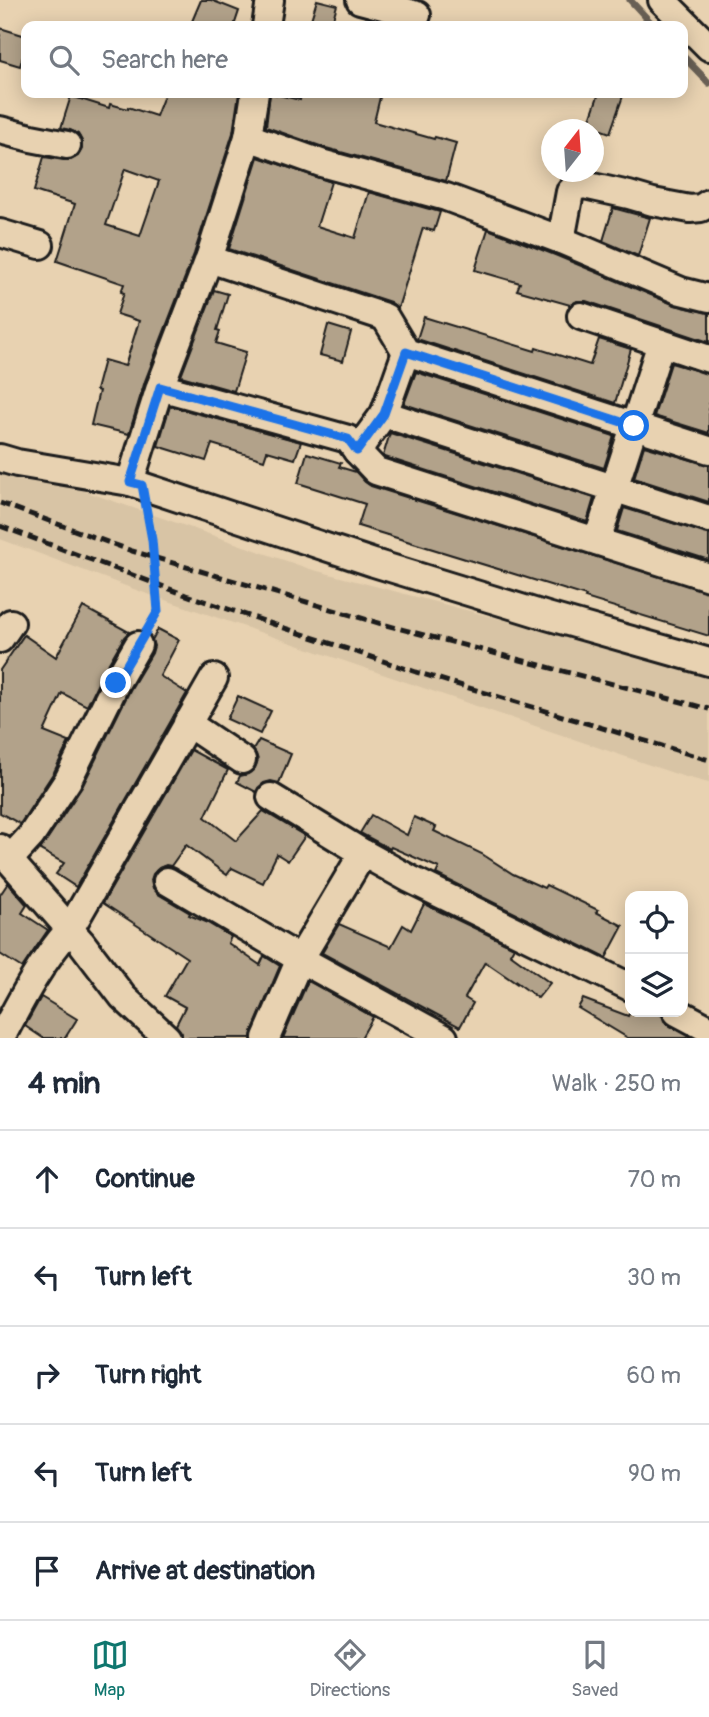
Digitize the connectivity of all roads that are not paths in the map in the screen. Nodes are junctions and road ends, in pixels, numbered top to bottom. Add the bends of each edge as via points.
1 (270, 0) edge
2 (360, 0) edge
3 (663, 0) edge
4 (417, 15) dead end
5 (267, 21) edge
6 (684, 21) edge
7 (688, 26) edge
8 (709, 47) edge
9 (254, 98) edge
10 (0, 130) edge
11 (248, 137) junction
12 (67, 145) dead end
13 (709, 203) edge
14 (0, 233) edge
15 (561, 240) junction
16 (40, 245) dead end
17 (209, 259) junction
18 (709, 298) edge
19 (581, 316) dead end
20 (661, 343) junction
21 (406, 352) junction
22 (709, 359) edge
23 (160, 387) junction
24 (384, 414) junction
25 (634, 426) junction
26 (709, 450) edge
27 (357, 451) junction
28 (0, 458) edge
29 (136, 484) junction
30 (614, 488) junction
31 (709, 519) edge
32 (597, 541) junction
33 (709, 577) edge
34 (138, 645) road end
35 (709, 662) edge
36 (214, 678) dead end
37 (187, 723) junction
38 (242, 760) dead end
39 (271, 797) dead end
40 (362, 853) junction
41 (5, 854) edge
42 (167, 881) dead end
43 (70, 929) junction
44 (300, 959) junction
45 (625, 985) edge
46 (686, 1017) edge
47 (709, 1029) edge
48 (1, 1038) edge
49 (167, 1038) edge
50 (265, 1038) edge
51 (444, 1038) edge

1 - 5 street
2 - 4 street
3 - 6 street
7 - 8 street
9 - 11 street
10 - 12 street
11 - 15 street via 321,163 446,197
11 - 17 street
13 - 15 street via 690,209 584,185 575,187 570,192
14 - 16 street
15 - 18 street via 681,291
17 - 21 street via 385,317
17 - 23 street
19 - 20 street
20 - 22 street
20 - 25 street
21 - 24 street
21 - 25 street
23 - 27 street via 348,439
23 - 29 street
24 - 27 street
24 - 30 street
25 - 26 street
25 - 30 street
27 - 32 street via 376,471
28 - 29 street
29 - 35 street via 374,563
30 - 31 street
30 - 32 street
32 - 33 street
34 - 41 street via 68,780 31,836
36 - 37 street
37 - 38 street
37 - 43 street
39 - 40 street
40 - 44 street
40 - 45 street
41 - 43 street
42 - 44 street
43 - 48 street via 50,954
43 - 49 street via 123,997
44 - 50 street
44 - 51 street
46 - 47 street

